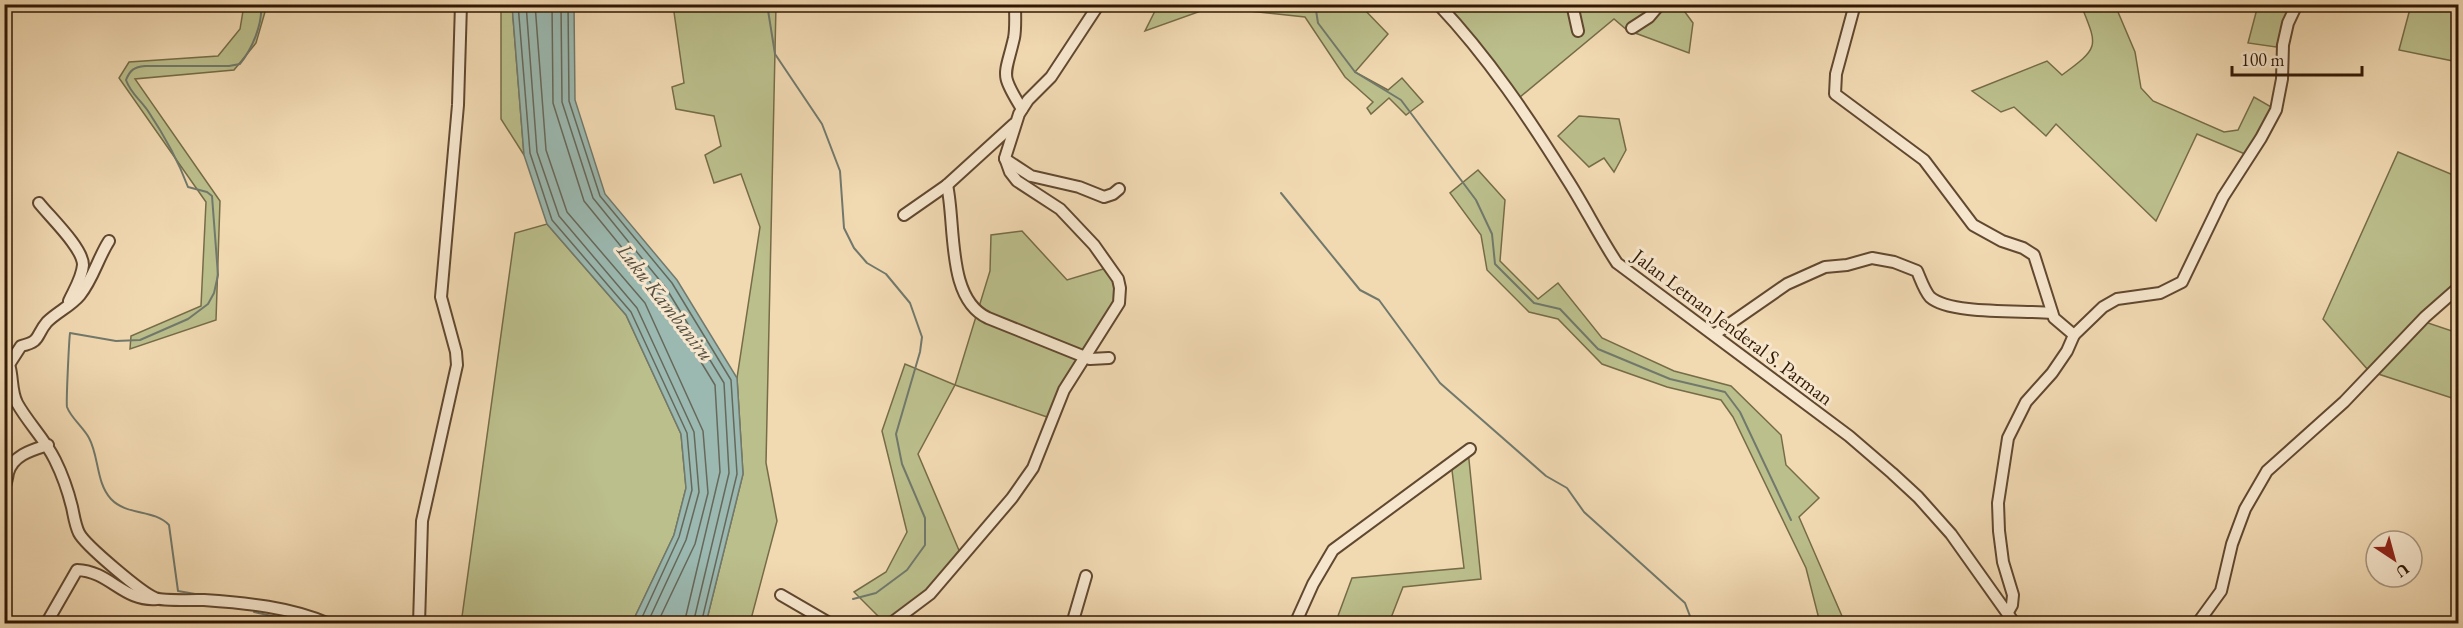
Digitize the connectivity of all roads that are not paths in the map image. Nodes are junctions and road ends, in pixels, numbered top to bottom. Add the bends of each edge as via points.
1 (461, 4) edge
2 (1015, 4) edge
3 (1099, 4) edge
4 (1438, 4) edge
5 (1572, 4) edge
6 (1659, 4) edge
7 (1855, 4) edge
8 (2297, 4) edge
9 (1632, 28) dead end
10 (1578, 31) dead end
11 (1022, 109) junction
12 (1016, 122) junction
13 (1005, 158) junction
14 (947, 185) junction
15 (1119, 189) dead end
16 (39, 203) dead end
17 (904, 215) dead end
18 (109, 240) dead end
19 (2458, 288) edge
20 (64, 309) junction
21 (2052, 313) junction
22 (1715, 334) junction
23 (2074, 335) junction
24 (1083, 356) junction
25 (1109, 358) dead end
26 (7, 359) edge
27 (48, 445) junction
28 (1470, 449) dead end
29 (4, 488) edge
30 (1086, 576) dead end
31 (781, 595) dead end
32 (157, 599) junction
33 (2008, 612) junction
34 (46, 624) edge
35 (329, 624) edge
36 (418, 624) edge
37 (831, 624) edge
38 (890, 624) edge
39 (1072, 624) edge
40 (1295, 624) edge
41 (2015, 624) edge
42 (2197, 624) edge

1 - 36 street via 458,105 441,297 457,366 422,521
2 - 11 street via 1014,38 1004,69 1009,88
3 - 11 street via 1052,77
4 - 22 street, Jalan Letnan Jenderal S. Parman via 1508,90 1617,262
5 - 10 street
6 - 9 street via 1649,17
7 - 21 street via 1836,74 1836,94 1924,160 1973,225 2034,255
8 - 23 street via 2283,45 2276,110 2223,197 2182,282 2160,293 2117,299
11 - 12 street
12 - 13 street
12 - 14 street
13 - 15 street via 1031,176 1104,197
13 - 24 street via 1017,181 1060,209 1080,228 1118,279 1119,303
14 - 17 street
14 - 24 street via 959,278 971,306 978,314
16 - 20 street via 76,248 83,263 78,284
18 - 20 street via 84,288
19 - 42 street via 2344,402 2268,471 2245,509 2221,591
20 - 26 street via 44,326 34,343 21,346
21 - 22 street via 1942,304 1926,291 1917,272 1872,258 1818,270 1787,284
21 - 23 street
22 - 33 street, Jalan Letnan Jenderal S. Parman via 1849,436 1918,497 1951,534
23 - 33 street via 2052,373 2026,402 2008,438 1998,503 2004,562 2013,595
24 - 25 street
24 - 38 street via 1052,418 1033,468 1012,498 930,594
26 - 27 street via 18,403
27 - 29 street via 16,460 8,471
27 - 32 street via 67,488 80,535 132,583
28 - 40 street via 1333,550
30 - 39 street
31 - 37 street
32 - 34 street via 136,598 100,574 77,570
32 - 35 street via 279,608
33 - 41 street, Jalan Letnan Jenderal S. Parman

